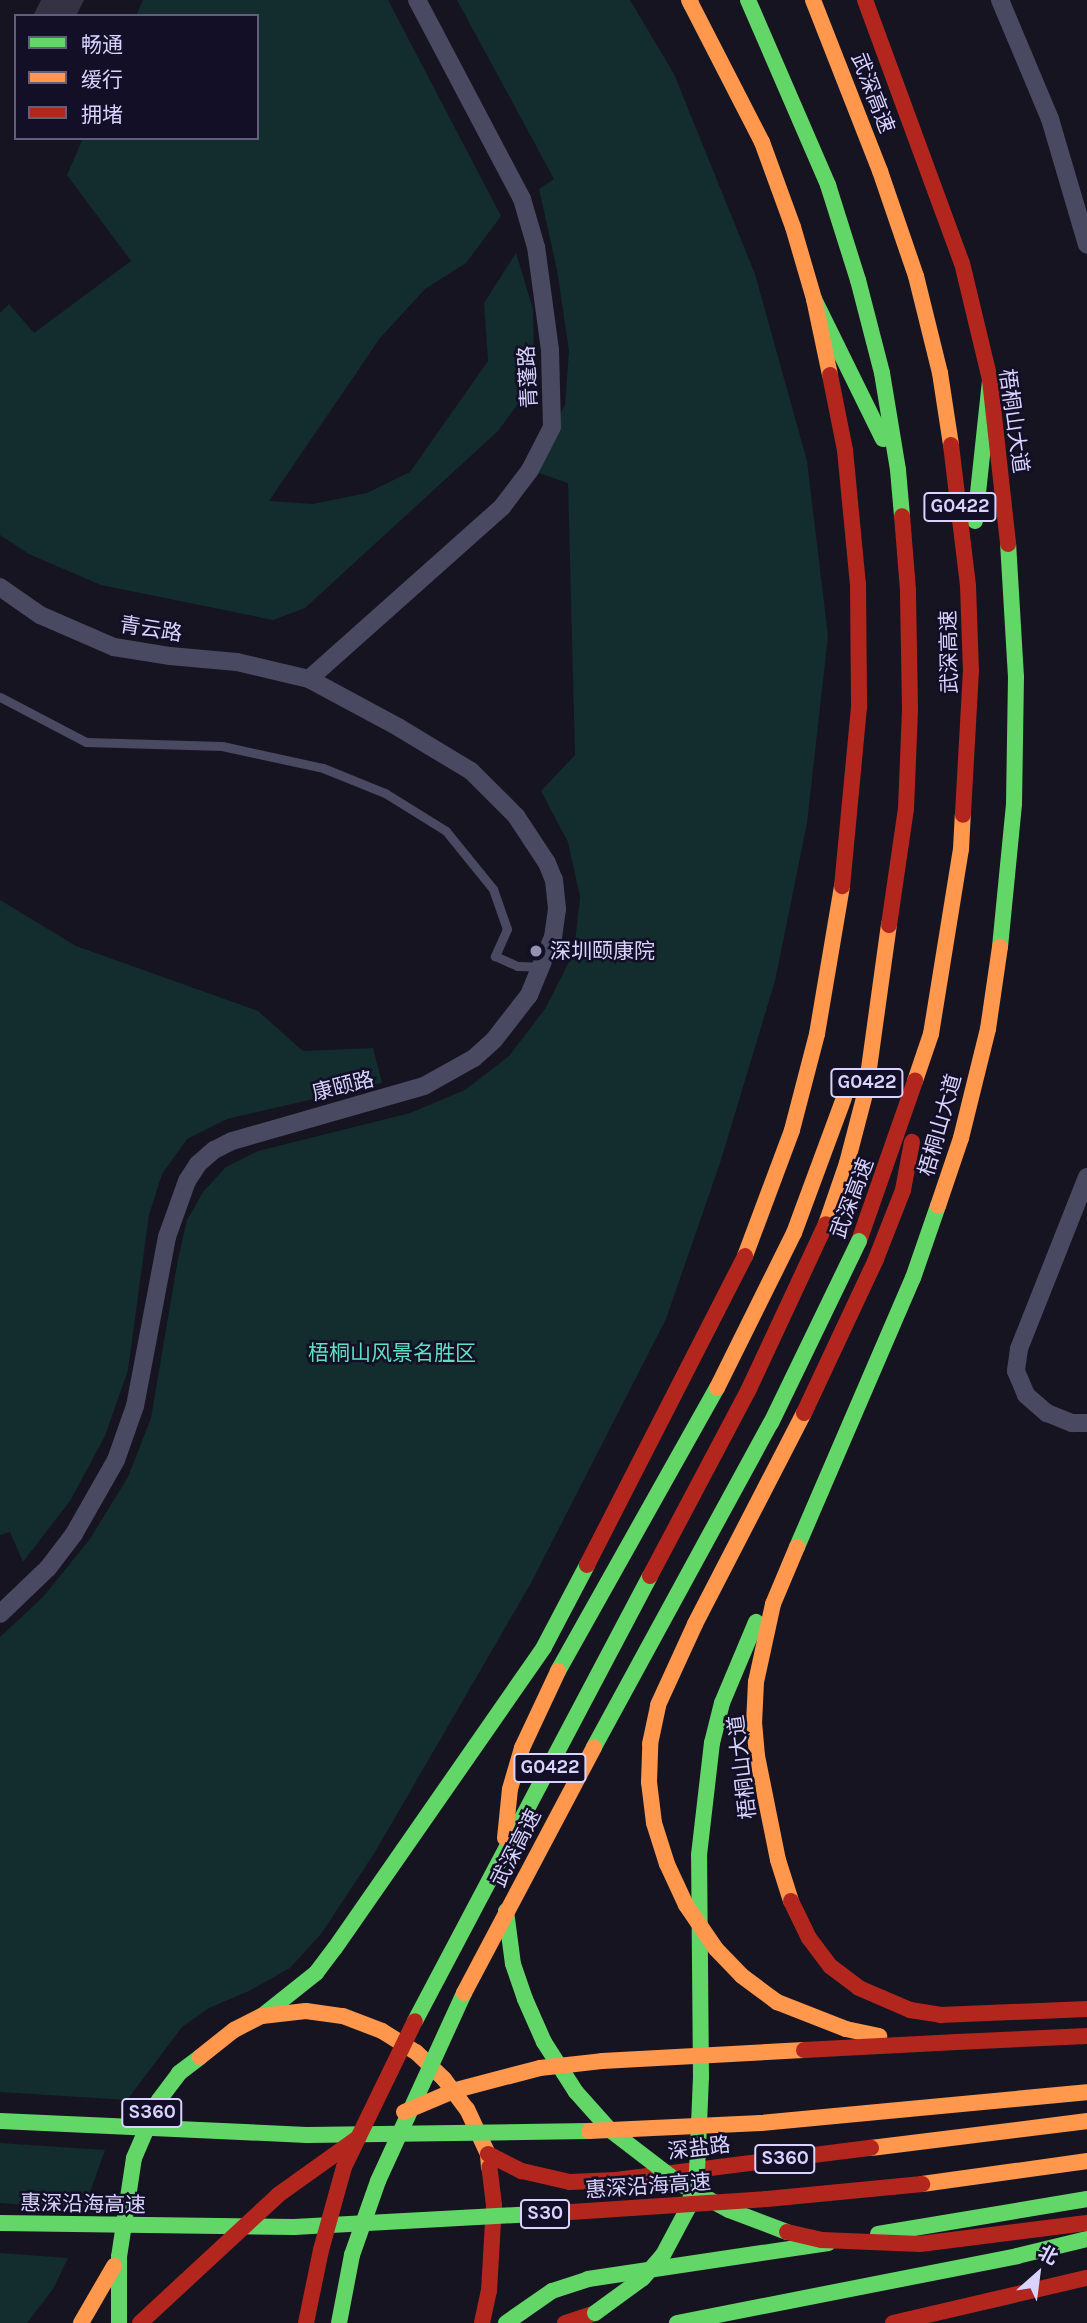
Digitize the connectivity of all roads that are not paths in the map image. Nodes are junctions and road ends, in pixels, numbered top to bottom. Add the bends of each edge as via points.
1 (417, 0) edge
2 (748, 0) edge
3 (813, 0) edge
4 (865, 0) edge
5 (1000, 0) edge
6 (690, 1) edge
7 (1087, 245) edge
8 (814, 299) junction
9 (990, 380) junction
10 (898, 470) junction
11 (968, 586) junction
12 (0, 587) edge
13 (309, 679) junction
14 (0, 697) edge
15 (887, 938) junction
16 (543, 967) junction
17 (931, 1034) junction
18 (1087, 1177) edge
19 (1087, 1423) edge
20 (801, 1536) junction
21 (0, 1614) edge
22 (1087, 2009) edge
23 (262, 2016) junction
24 (1087, 2036) edge
25 (957, 2042) junction
26 (1087, 2092) edge
27 (0, 2120) edge
28 (1087, 2121) edge
29 (488, 2154) junction
30 (1087, 2161) edge
31 (1087, 2199) edge
32 (0, 2223) edge
33 (1087, 2223) edge
34 (1087, 2239) edge
35 (119, 2258) junction
36 (1087, 2278) edge
37 (81, 2323) edge
38 (119, 2323) edge
39 (140, 2323) edge
40 (306, 2323) edge
41 (339, 2323) edge
42 (482, 2323) edge
43 (506, 2323) edge
44 (565, 2323) edge
45 (677, 2323) edge
46 (893, 2323) edge

1 - 13 street, 青蓬路 via 522,200 536,247 550,350 552,427 530,470 502,507
2 - 10 main road, 武深高速 / G0422 via 828,185 882,373
3 - 11 main road, 武深高速 / G0422 via 916,276 940,373 956,467
4 - 9 main road, 梧桐山大道 via 962,263
5 - 7 street via 1050,119
6 - 8 main road via 762,142
8 - 10 main road
8 - 23 main road via 845,450 858,584 859,706 835,935 817,1034 792,1130 756,1233 723,1302 544,1647 335,1948 316,1972
9 - 11 main road
9 - 20 main road, 梧桐山大道 via 1016,677 1014,804 988,1029 961,1138 913,1278
10 - 15 main road, 武深高速 / G0422 via 908,590 910,709 905,809
11 - 17 main road, 武深高速 / G0422 via 971,670 961,849
12 - 13 street, 青云路 via 40,615 114,647 237,662
13 - 16 street, 康颐路 via 471,771 516,816 535,841 554,880 557,909
14 - 16 lane via 86,742 222,746 323,768 385,793 446,831 493,889 507,929 495,956 517,966
15 - 33 main road, bridge via 839,1116 794,1233 740,1345 558,1671 522,1748 510,1788 503,1879 507,1926 524,1999 544,2042 576,2092 610,2130 682,2185 729,2210 779,2230 822,2240 920,2244
15 - 40 main road, 武深高速 / G0422, bridge via 866,1090 826,1224 748,1391 387,2073 344,2167
16 - 21 street, 康颐路 via 529,995 494,1041 452,1072 395,1096 258,1131 214,1150 198,1164 167,1237 135,1406 116,1460 74,1534 48,1568
17 - 25 main road, bridge via 903,1190 819,1385 695,1623 658,1705 649,1782 654,1824 686,1905 741,1976 777,2002 846,2029 885,2038
17 - 41 main road, 武深高速 / G0422, bridge via 859,1241 765,1435 464,1994 378,2181 352,2255
18 - 19 street via 1019,1349 1016,1371 1026,1395 1047,1413 1072,1423
20 - 22 main road, 梧桐山大道 via 773,1604 763,1643 754,1724 778,1860 809,1938 831,1966 859,1988 911,2010 970,2016
20 - 44 main road, bridge via 757,1620 722,1703 705,1781 699,1855 701,2104 697,2172 688,2208 663,2256 643,2278 595,2313
23 - 29 main road, S360 via 306,2011 343,2016 382,2031 416,2052 444,2079 467,2109
23 - 35 main road, S360 via 204,2051 179,2073 159,2100 134,2158
24 - 25 main road
25 - 39 main road, bridge via 602,2060 540,2068 456,2090 390,2119 314,2167 238,2230
26 - 27 main road, bridge via 761,2123 539,2133 306,2134
28 - 29 main road, 深盐路 / S360 via 616,2180 570,2182 522,2171
29 - 42 main road, S360 via 494,2205 489,2291
30 - 32 main road, 惠深沿海高速 / S30, bridge via 957,2180 767,2199 562,2213 294,2227
31 - 43 main road via 588,2279 552,2291
34 - 45 main road
35 - 37 main road, S360
35 - 38 main road, S360
36 - 46 main road

